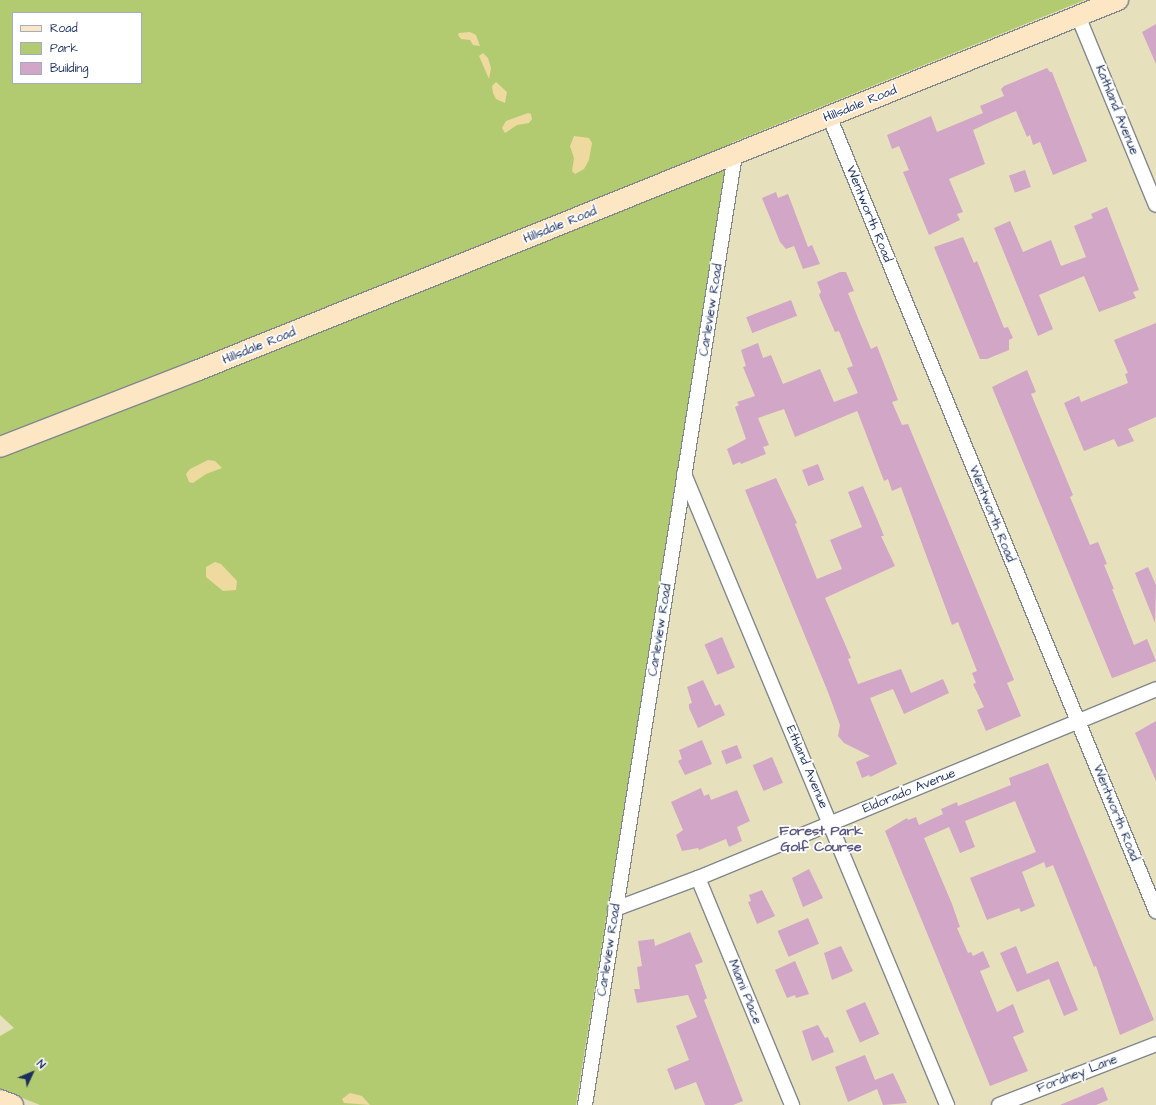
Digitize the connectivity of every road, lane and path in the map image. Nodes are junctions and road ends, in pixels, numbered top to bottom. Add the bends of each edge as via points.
1 (1118, 0) edge
2 (1078, 16) junction
3 (829, 116) junction
4 (735, 154) junction
5 (1156, 205) edge
6 (0, 446) edge
7 (684, 473) junction
8 (1156, 689) edge
9 (1078, 721) junction
10 (831, 824) junction
11 (698, 878) junction
12 (616, 908) junction
13 (1156, 911) edge
14 (1156, 1044) edge
15 (0, 1100) edge
16 (13, 1105) edge
17 (584, 1105) edge
18 (792, 1105) edge
19 (947, 1105) edge
20 (999, 1105) edge

1 - 2 main road, Hillsdale Road
2 - 3 main road, Hillsdale Road
2 - 5 street, Kathland Avenue
3 - 4 main road, Hillsdale Road
3 - 9 street, Wentworth Road
4 - 6 main road, Hillsdale Road via 189,374
4 - 7 street, Carleview Road
7 - 10 street, Ethland Avenue
7 - 12 street, Carleview Road
8 - 9 street, Eldorado Avenue
9 - 10 street, Eldorado Avenue
9 - 13 street, Wentworth Road
10 - 11 street, Eldorado Avenue
10 - 19 street, Ethland Avenue
11 - 12 street, Eldorado Avenue
11 - 18 street, Miami Place
12 - 17 street, Carleview Road
14 - 20 street, Fordney Lane
15 - 16 main road

